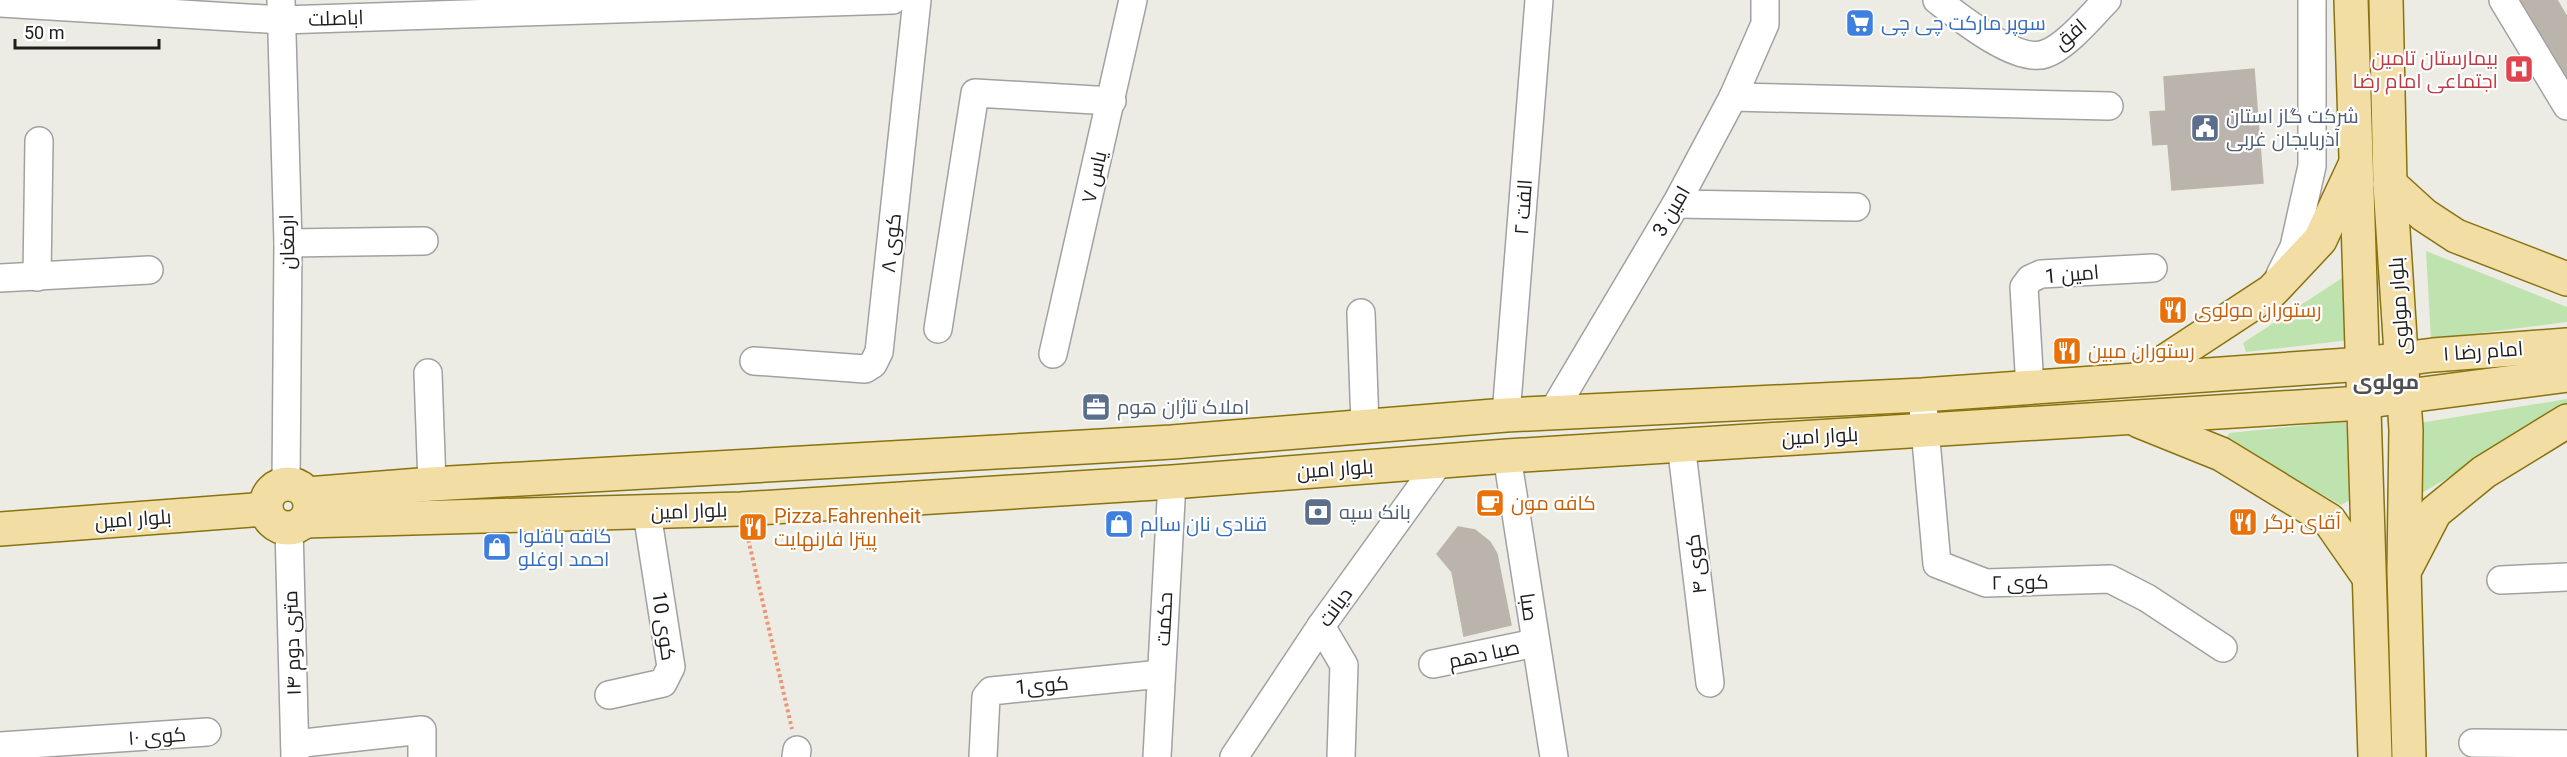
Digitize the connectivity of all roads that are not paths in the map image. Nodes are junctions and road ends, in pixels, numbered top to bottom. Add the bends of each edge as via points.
1 (893, 0) edge
2 (917, 0) edge
3 (1133, 0) edge
4 (1539, 0) edge
5 (1765, 0) edge
6 (1937, 0) edge
7 (2107, 0) edge
8 (2312, 0) edge
9 (2351, 0) edge
10 (2386, 0) edge
11 (2503, 0) edge
12 (0, 3) edge
13 (630, 4) edge
14 (546, 6) edge
15 (282, 10) edge
16 (2314, 35) junction
17 (2352, 69) junction
18 (1733, 97) junction
19 (1112, 101) junction
20 (2109, 106) dead end
21 (2567, 106) edge
22 (39, 141) dead end
23 (2356, 162) junction
24 (2390, 184) junction
25 (1676, 204) junction
26 (1856, 207) dead end
27 (424, 241) dead end
28 (288, 243) junction
29 (2153, 268) dead end
30 (150, 270) dead end
31 (36, 277) junction
32 (0, 278) edge
33 (2567, 279) edge
34 (2271, 291) junction
35 (1361, 313) dead end
36 (938, 329) dead end
37 (2567, 345) edge
38 (1053, 354) dead end
39 (2402, 358) junction
40 (754, 361) dead end
41 (2363, 364) junction
42 (428, 374) dead end
43 (2567, 375) edge
44 (2136, 381) junction
45 (2030, 388) junction
46 (1922, 395) junction
47 (2404, 397) junction
48 (2364, 402) junction
49 (1552, 412) junction
50 (1506, 415) junction
51 (2128, 417) junction
52 (2567, 421) edge
53 (1365, 424) junction
54 (1925, 430) junction
55 (1172, 442) junction
56 (1681, 444) junction
57 (1507, 456) junction
58 (1440, 461) junction
59 (1172, 482) junction
60 (432, 484) junction
61 (291, 507) junction
62 (647, 513) junction
63 (0, 529) edge
64 (2404, 570) junction
65 (2368, 576) junction
66 (2567, 577) edge
67 (2500, 580) dead end
68 (1321, 626) junction
69 (1535, 643) junction
70 (2223, 648) dead end
71 (1433, 664) dead end
72 (1161, 674) junction
73 (1710, 683) dead end
74 (609, 695) dead end
75 (207, 732) dead end
76 (2474, 743) dead end
77 (2567, 744) edge
78 (0, 746) edge
79 (62, 750) edge
80 (295, 750) edge
81 (422, 757) edge
82 (983, 757) edge
83 (1157, 757) edge
84 (1234, 757) edge
85 (1341, 757) edge
86 (1554, 757) edge
87 (2375, 757) edge
88 (2409, 757) edge

1 - 13 street, اباصلت
2 - 40 street, کوی ۸ via 879,352 865,369
3 - 19 street, یاس ۷
4 - 50 street, الفت ۲
5 - 18 street, امین 3 via 1765,24
6 - 7 street, افق via 1980,33 2029,57 2045,54 2065,42
8 - 16 street
9 - 17 main road, بلوار مولوی
10 - 24 main road, بلوار مولوی
11 - 21 street
12 - 15 street, اباصلت
13 - 14 street, اباصلت
14 - 15 street, اباصلت
15 - 28 street, ارمغان
16 - 17 street
16 - 34 street via 2312,166 2294,247
17 - 23 main road, بلوار مولوی
18 - 20 street
18 - 25 street, امین 3
19 - 36 street via 975,93
19 - 38 street, یاس ۷
22 - 31 street
23 - 34 main road via 2320,240
23 - 41 main road, بلوار مولوی
24 - 33 main road via 2424,215 2456,236
24 - 39 main road, بلوار مولوی
25 - 26 street
25 - 49 street, امین 3
27 - 28 street
28 - 61 street, ارمغان
29 - 45 street, امین 1 via 2041,274 2030,279 2024,287
30 - 31 street
31 - 32 street
34 - 44 main road
35 - 53 street
37 - 39 main road, امام رضا ۱
39 - 41 main road, امام رضا ۱
39 - 47 main road, بلوار مولوی
41 - 44 main road, بلوار امین
41 - 48 main road, بلوار مولوی
42 - 60 street
43 - 47 main road, امام رضا ۱
44 - 45 main road, بلوار امین
45 - 46 main road, بلوار امین
46 - 49 main road, بلوار امین
46 - 54 street
47 - 48 main road, امام رضا ۱
47 - 64 main road, بلوار مولوی
48 - 51 main road, بلوار امین
48 - 65 main road, بلوار مولوی
49 - 50 main road, بلوار امین
50 - 53 main road, بلوار امین
51 - 54 main road, بلوار امین
51 - 65 main road via 2221,454 2329,520
52 - 64 main road via 2484,472 2435,513
53 - 55 main road, بلوار امین
54 - 56 main road, بلوار امین
54 - 70 street, کوی ۲ via 1937,564 1986,584 2110,579 2147,598
55 - 59 main road
55 - 60 main road, بلوار امین
56 - 57 main road, بلوار امین
56 - 73 street, کوی ۴
57 - 58 main road, بلوار امین
57 - 69 street, صبا
58 - 59 main road, بلوار امین
58 - 68 street, دیانت
59 - 62 main road, بلوار امین
59 - 72 street, حکمت
60 - 61 main road, بلوار امین
61 - 62 main road, بلوار امین
61 - 63 main road, بلوار امین
61 - 80 street, ۱۴ متری دوم
62 - 74 street, کوی 10 via 671,667 663,683
64 - 88 main road, بلوار مولوی
65 - 87 main road, بلوار مولوی
66 - 67 street
68 - 84 street, دیانت
68 - 85 street via 1344,665
69 - 71 street, صبا دهم
69 - 86 street, صبا
72 - 82 street, کوی1 via 991,691 986,697
72 - 83 street, حکمت
75 - 79 street, کوی ۱۰
76 - 77 street
78 - 79 street, کوی ۱۰
80 - 81 street via 422,730

